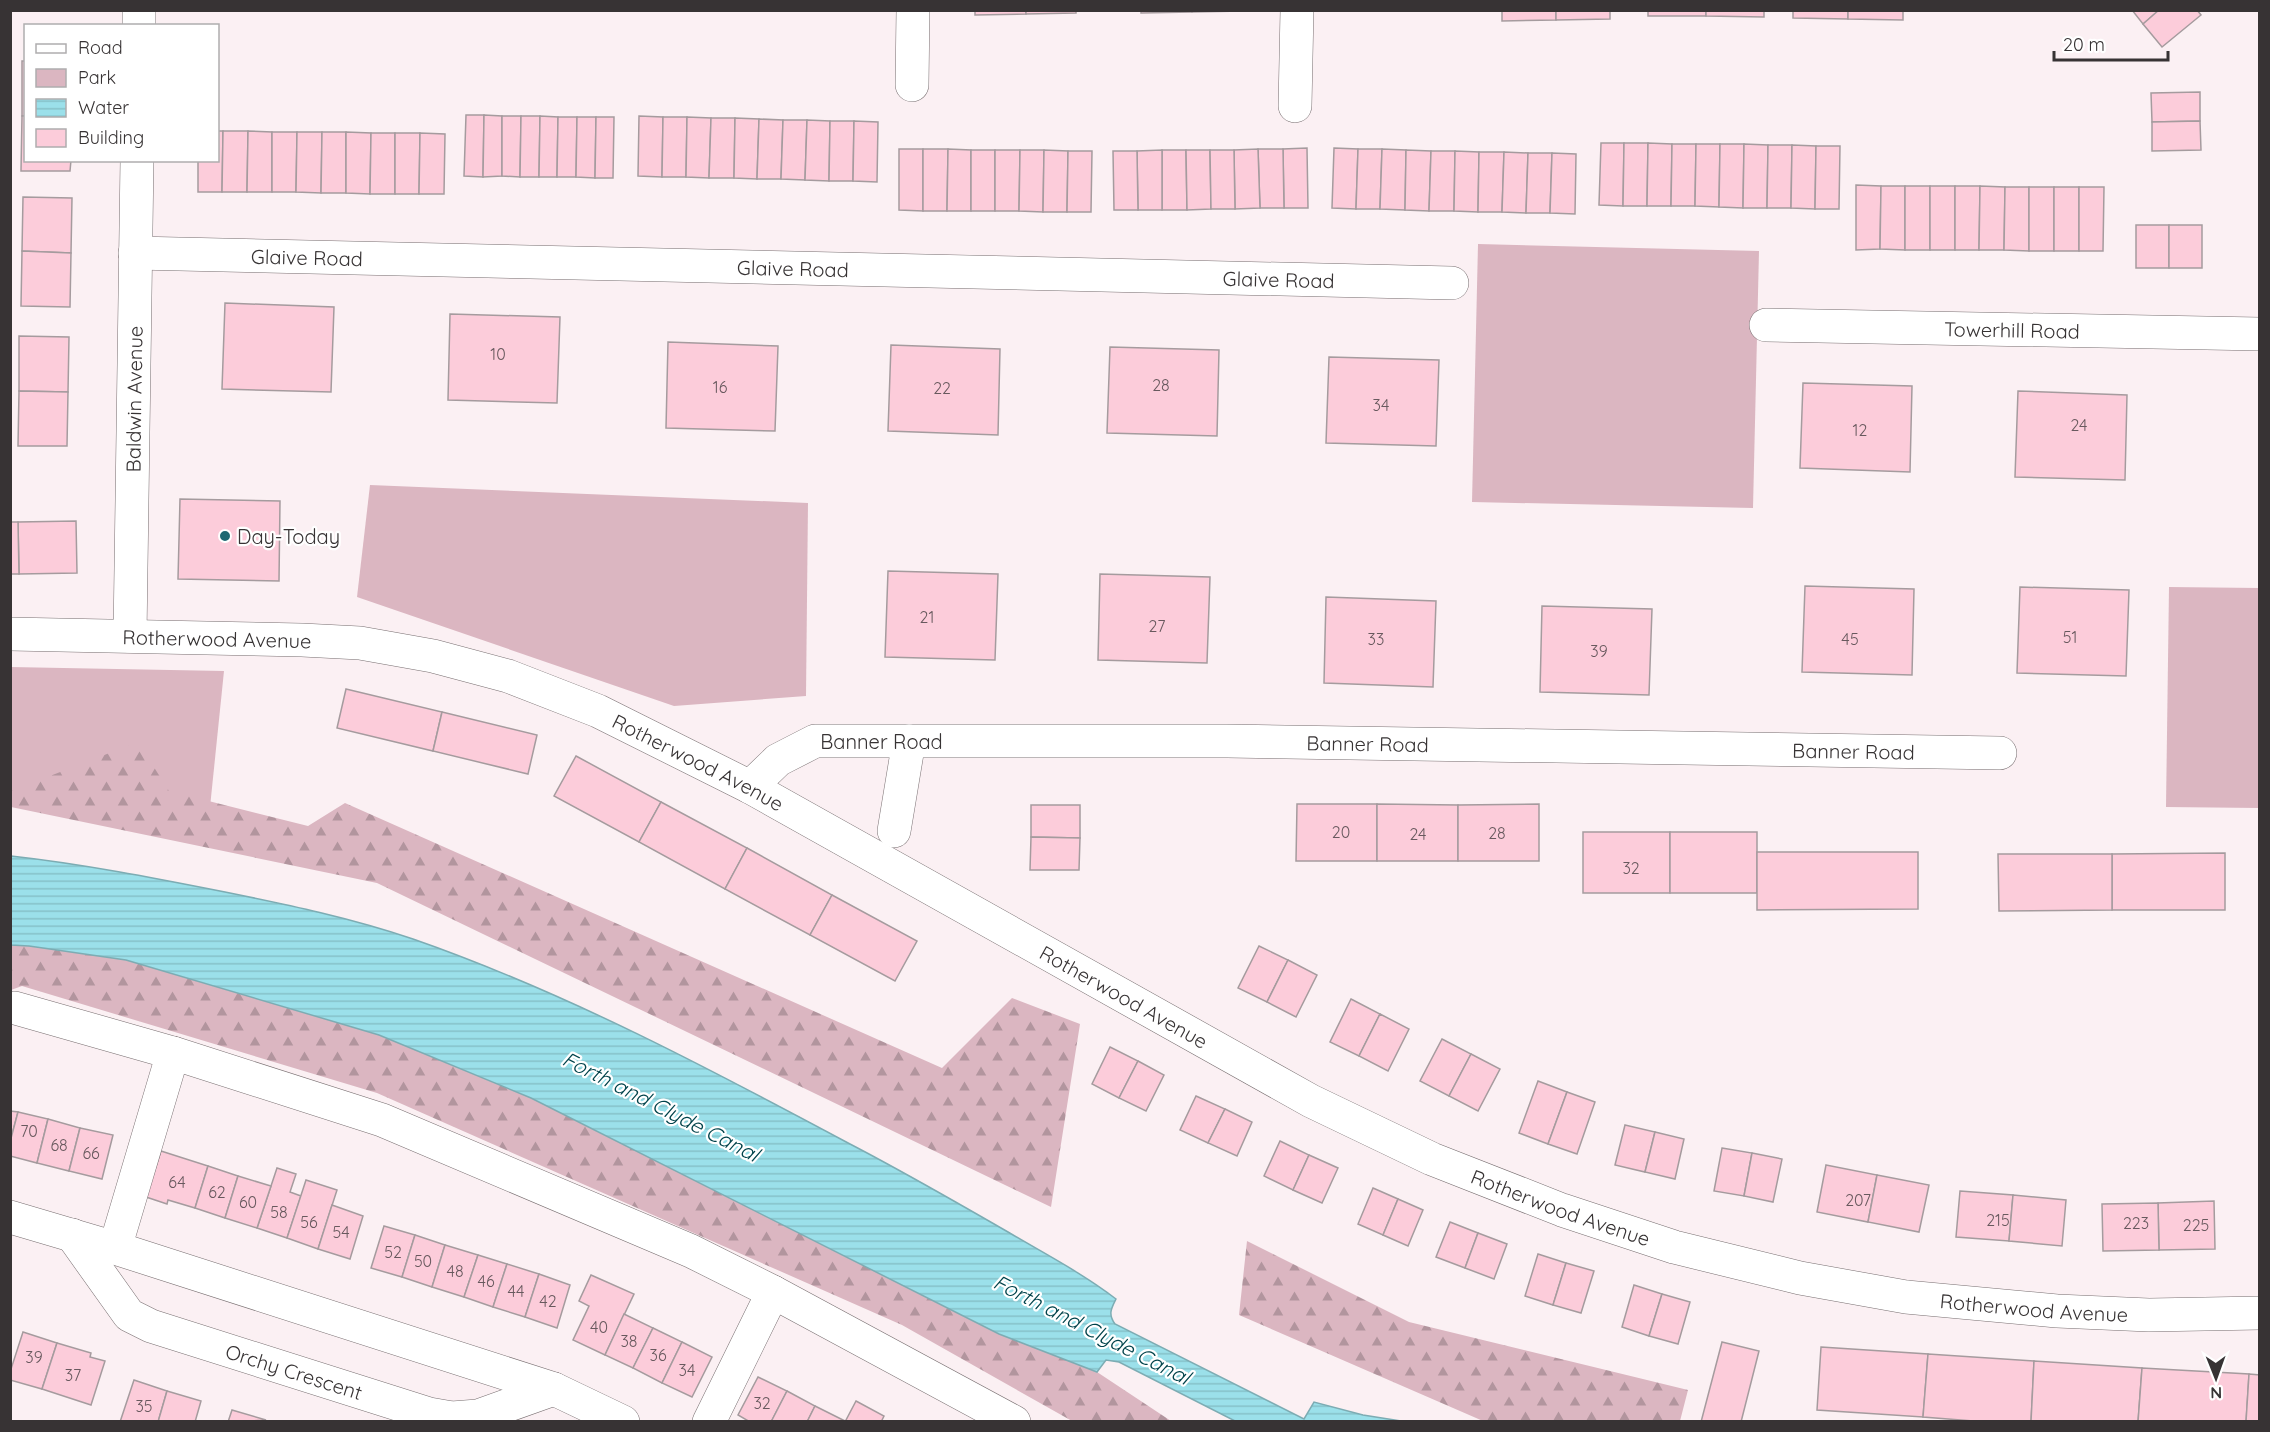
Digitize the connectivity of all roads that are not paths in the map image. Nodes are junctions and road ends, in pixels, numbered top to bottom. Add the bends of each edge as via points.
1 (913, 10) edge
2 (1297, 10) edge
3 (912, 85) dead end
4 (1295, 106) dead end
5 (137, 162) edge
6 (135, 253) junction
7 (1452, 283) dead end
8 (1766, 325) dead end
9 (2259, 334) edge
10 (10, 634) edge
11 (130, 636) junction
12 (909, 741) junction
13 (2000, 753) dead end
14 (750, 787) junction
15 (894, 831) dead end
16 (15, 1008) dead end
17 (173, 1053) junction
18 (10, 1217) edge
19 (72, 1234) junction
20 (115, 1248) junction
21 (773, 1292) junction
22 (2259, 1313) edge
23 (554, 1389) junction
24 (623, 1422) edge
25 (709, 1422) edge
26 (1014, 1422) edge

1 - 3 street
2 - 4 street
5 - 6 street, Baldwin Avenue
6 - 7 street, Glaive Road
6 - 11 street, Baldwin Avenue
8 - 9 street, Towerhill Road
10 - 11 street, Rotherwood Avenue
11 - 14 street, Rotherwood Avenue via 348,642 433,656 508,676 598,711
12 - 13 street, Banner Road via 1227,741
12 - 14 street, Banner Road via 815,741 778,760
12 - 15 street
14 - 22 street, Rotherwood Avenue via 1311,1101 1432,1159 1562,1210 1674,1247 1800,1278 1906,1297 2057,1311 2149,1315
16 - 17 street
17 - 20 street
17 - 21 street via 382,1120 691,1251
18 - 19 street
19 - 20 street
19 - 23 street, Orchy Crescent via 129,1315 168,1332 452,1418 478,1416
20 - 23 street
21 - 25 street
21 - 26 street
23 - 24 street

